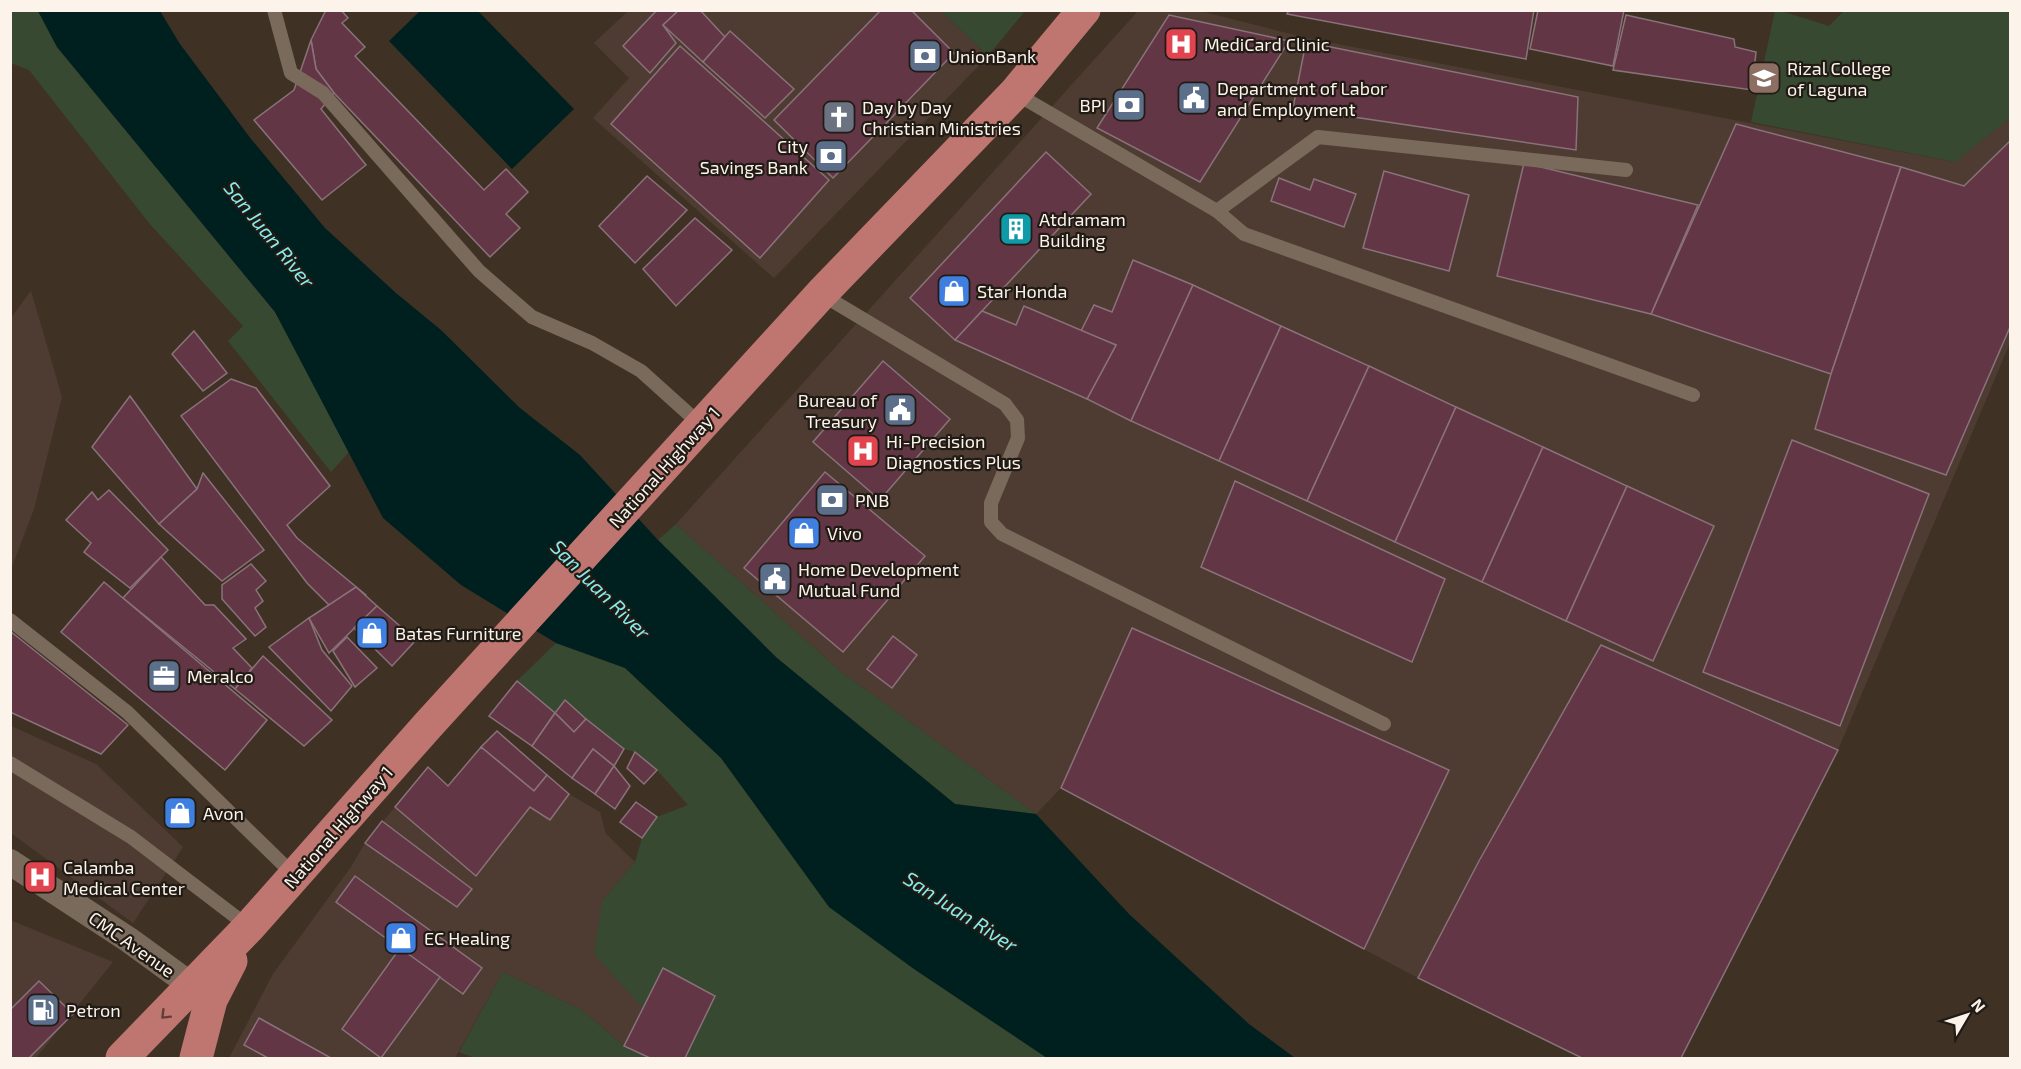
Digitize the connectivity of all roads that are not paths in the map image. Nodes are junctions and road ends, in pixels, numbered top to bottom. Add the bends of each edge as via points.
1 (274, 10) edge
2 (1084, 10) edge
3 (1015, 93) junction
4 (1626, 170) dead end
5 (1217, 211) junction
6 (821, 294) junction
7 (1693, 395) dead end
8 (702, 426) junction
9 (10, 620) edge
10 (1384, 724) dead end
11 (10, 763) edge
12 (10, 862) edge
13 (295, 876) junction
14 (249, 927) junction
15 (202, 993) junction
16 (122, 1059) edge
17 (196, 1059) edge

1 - 8 lane via 291,73 323,93 479,271 532,317 641,371
2 - 3 highway, National Highway 1
3 - 5 lane
3 - 6 highway, National Highway 1
4 - 5 lane via 1318,137
5 - 7 lane via 1244,234
6 - 8 highway, National Highway 1
6 - 10 lane via 1005,404 1017,420 1018,438 991,503 991,522 1002,534
8 - 13 highway, National Highway 1
9 - 13 lane via 127,712
11 - 14 lane via 131,837
12 - 15 street, CMC Avenue
13 - 14 highway, National Highway 1
14 - 15 highway, National Highway 1
15 -> 16 highway, National Highway 1
15 - 17 highway, National Highway 1

